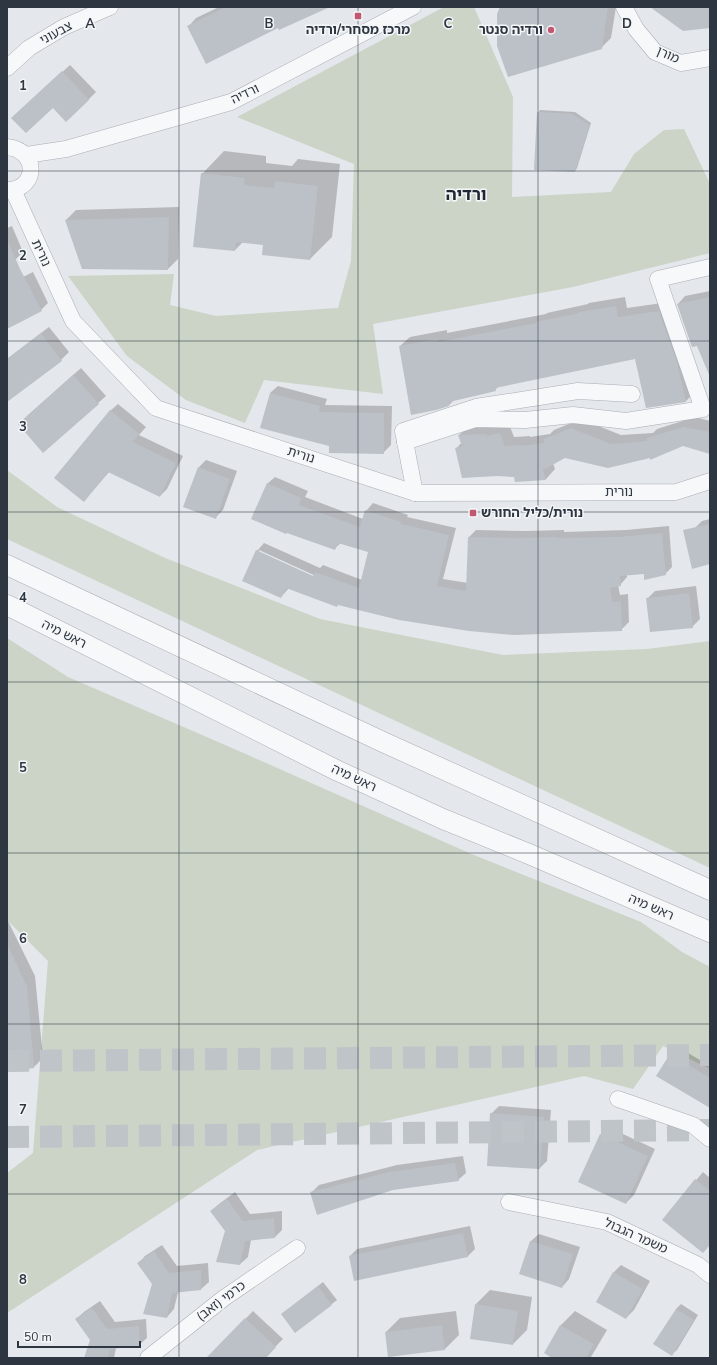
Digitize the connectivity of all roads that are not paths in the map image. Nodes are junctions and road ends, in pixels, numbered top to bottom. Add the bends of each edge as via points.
1 (110, 7) edge
2 (412, 7) edge
3 (624, 7) edge
4 (710, 58) edge
5 (7, 68) edge
6 (7, 147) edge
7 (28, 162) junction
8 (10, 190) edge
9 (710, 268) edge
10 (632, 394) dead end
11 (405, 442) junction
12 (710, 481) edge
13 (415, 493) junction
14 (7, 565) edge
15 (7, 605) edge
16 (710, 890) edge
17 (710, 932) edge
18 (618, 1099) dead end
19 (710, 1139) edge
20 (509, 1202) dead end
21 (297, 1248) dead end
22 (710, 1275) edge
23 (148, 1358) edge

1 - 5 street, צבעוני via 64,27 29,48
2 - 7 street, ורדיה via 231,102
3 - 4 street, מורן via 636,29 655,52 681,63
6 - 7 street via 21,151
7 - 8 street via 29,176 26,183 20,188
8 - 13 street, נורית via 72,321 156,408
9 - 11 street via 658,279 703,409 626,421 573,415 525,420 476,419
10 - 11 street via 578,391 476,407 403,431
11 - 13 street
12 - 13 street, נורית via 676,492
14 - 16 street via 383,742
15 - 17 street, ראש מיה via 338,771 443,819
18 - 19 street via 693,1125
20 - 22 street, משמר הגבול via 606,1222 698,1265
21 - 23 street, כרמי (זאב) via 224,1298

